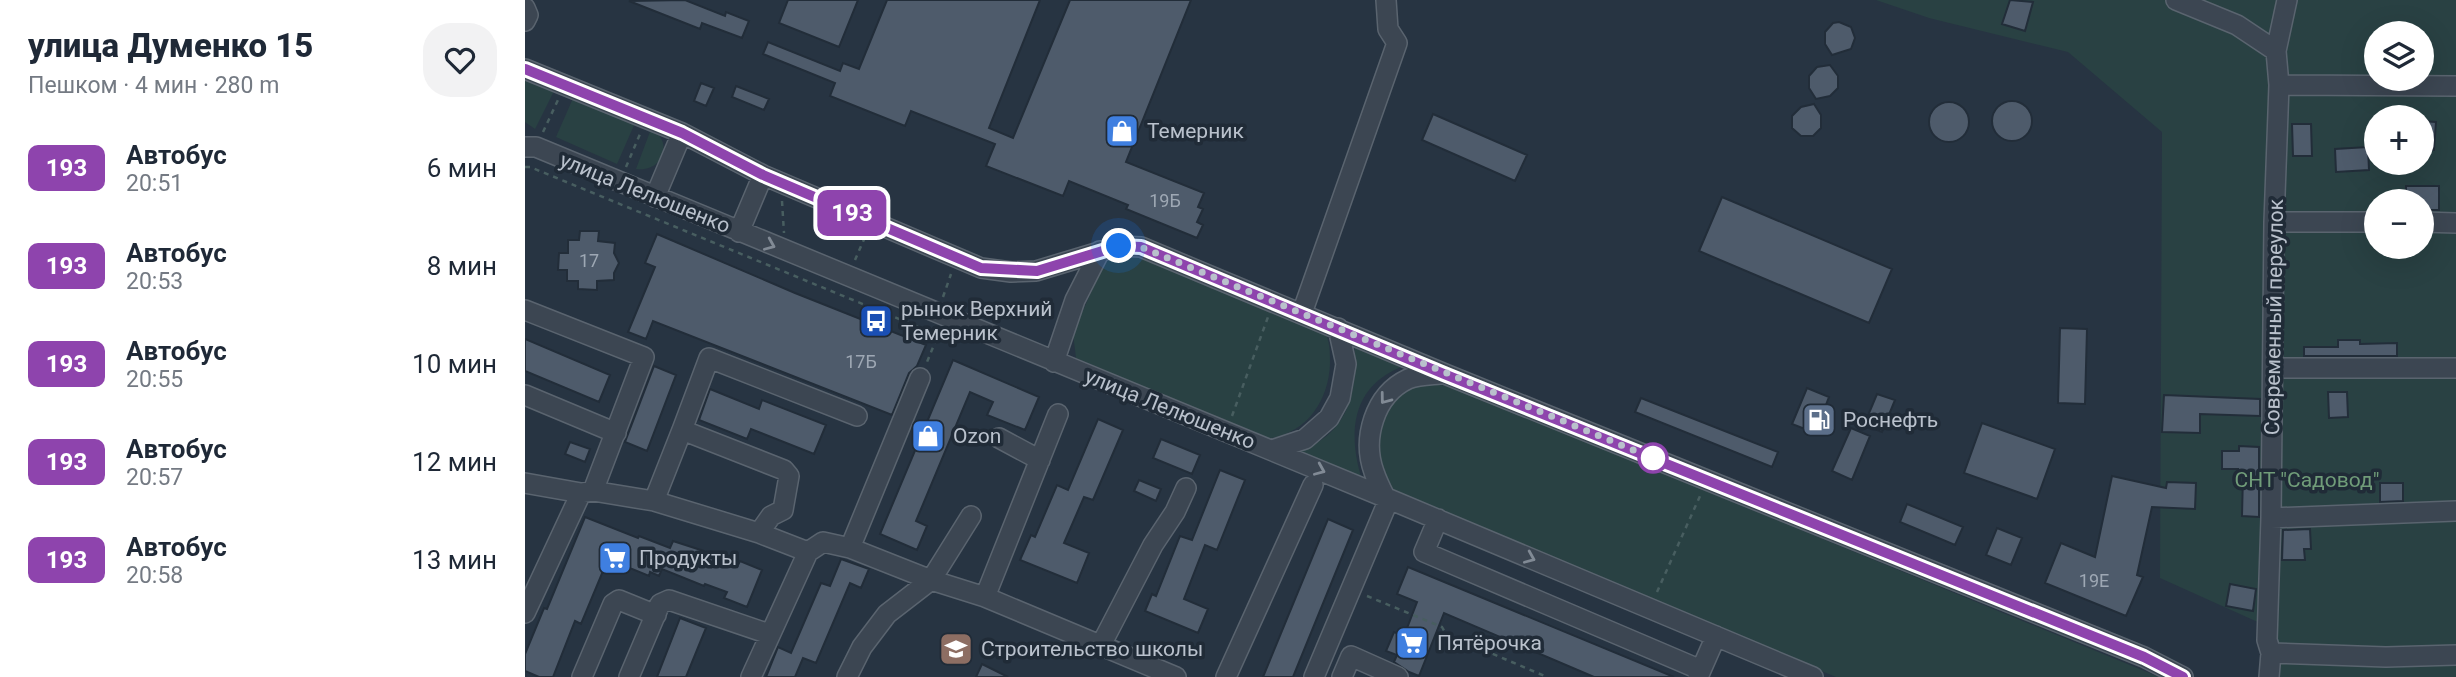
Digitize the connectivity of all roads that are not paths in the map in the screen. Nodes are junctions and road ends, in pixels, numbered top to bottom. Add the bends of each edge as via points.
1 (1386, 0) edge
2 (2176, 0) edge
3 (2287, 0) edge
4 (525, 8) edge
5 (525, 21) edge
6 (2276, 51) junction
7 (525, 69) edge
8 (2279, 85) junction
9 (2456, 86) edge
10 (682, 133) junction
11 (531, 147) edge
12 (772, 179) junction
13 (655, 197) junction
14 (2274, 222) junction
15 (2364, 222) edge
16 (2434, 222) edge
17 (2456, 223) edge
18 (739, 232) junction
19 (1100, 251) junction
20 (525, 310) edge
21 (1303, 313) junction
22 (1338, 328) junction
23 (1053, 362) junction
24 (2273, 368) junction
25 (2456, 368) edge
26 (1444, 374) junction
27 (920, 378) road end
28 (525, 395) edge
29 (1058, 414) dead end
30 (857, 416) dead end
31 (682, 430) junction
32 (615, 433) junction
33 (999, 438) dead end
34 (1272, 450) junction
35 (1040, 460) junction
36 (525, 483) edge
37 (1313, 485) dead end
38 (1186, 488) dead end
39 (587, 492) junction
40 (1387, 498) junction
41 (654, 501) junction
42 (2456, 511) edge
43 (971, 516) dead end
44 (2271, 518) junction
45 (1438, 519) junction
46 (759, 533) junction
47 (850, 548) junction
48 (808, 552) junction
49 (533, 578) edge
50 (930, 580) junction
51 (985, 597) junction
52 (525, 612) edge
53 (656, 615) junction
54 (769, 634) junction
55 (1716, 636) junction
56 (1101, 645) junction
57 (2271, 653) junction
58 (2456, 655) edge
59 (1781, 671) edge
60 (1700, 674) edge
61 (582, 677) edge
62 (629, 677) edge
63 (751, 677) edge
64 (846, 677) edge
65 (1176, 677) edge
66 (1226, 677) edge
67 (1314, 677) edge
68 (1342, 677) edge
69 (1398, 677) edge
70 (1812, 677) edge
71 (2183, 677) edge
72 (2269, 677) edge

1 - 21 street via 1388,29 1397,43
2 - 6 street via 2237,25
3 - 6 street, Современный переулок
4 - 5 street
6 - 8 street, Современный переулок
7 - 10 street
8 - 9 street
8 - 14 street, Современный переулок
10 - 12 street
10 - 13 street
11 - 13 street, улица Лелюшенко
12 - 18 street
12 - 19 street via 981,268 1037,271
13 - 18 street, улица Лелюшенко
14 - 15 street
14 - 24 street, Современный переулок
16 - 17 street
18 -> 23 street, улица Лелюшенко
19 - 21 street via 1141,247
19 - 23 street via 1075,300
20 - 32 street via 643,357
21 - 22 street
22 - 26 street
22 - 34 street via 1346,364 1340,398 1329,418 1305,439
23 - 34 street, улица Лелюшенко
24 - 25 street
24 - 44 street, Современный переулок
26 -> 40 street via 1406,380 1381,403 1371,425 1369,447 1373,471
26 - 71 street via 2144,657
27 - 47 street
28 - 32 street
29 - 35 street
30 - 31 street via 709,358
31 - 41 street
31 - 46 street via 784,470 789,477 783,510 771,516
32 - 39 street
33 - 35 street
34 -> 40 street, улица Лелюшенко
35 - 51 street
36 - 39 street
37 - 66 street
38 - 56 street
39 - 41 street
39 - 49 street
40 - 45 street, улица Лелюшенко
40 - 67 street
41 - 46 street
42 - 44 street
43 - 50 street
44 - 57 street, Современный переулок via 2267,640
45 -> 55 street, улица Лелюшенко
45 - 60 street via 1424,552
46 - 48 street
47 - 48 street via 823,542
47 - 50 street
48 - 54 street
49 - 52 street
50 - 51 street
50 - 64 street via 887,614
51 - 56 street
53 - 54 street via 660,604 669,600
53 - 61 street via 619,600 613,604
53 - 62 street
54 - 63 street
55 - 59 street, улица Лелюшенко
55 - 60 street
56 - 65 street
57 - 58 street
57 - 72 street, Современный переулок
59 - 70 street, улица Лелюшенко
68 - 69 street via 1351,656

